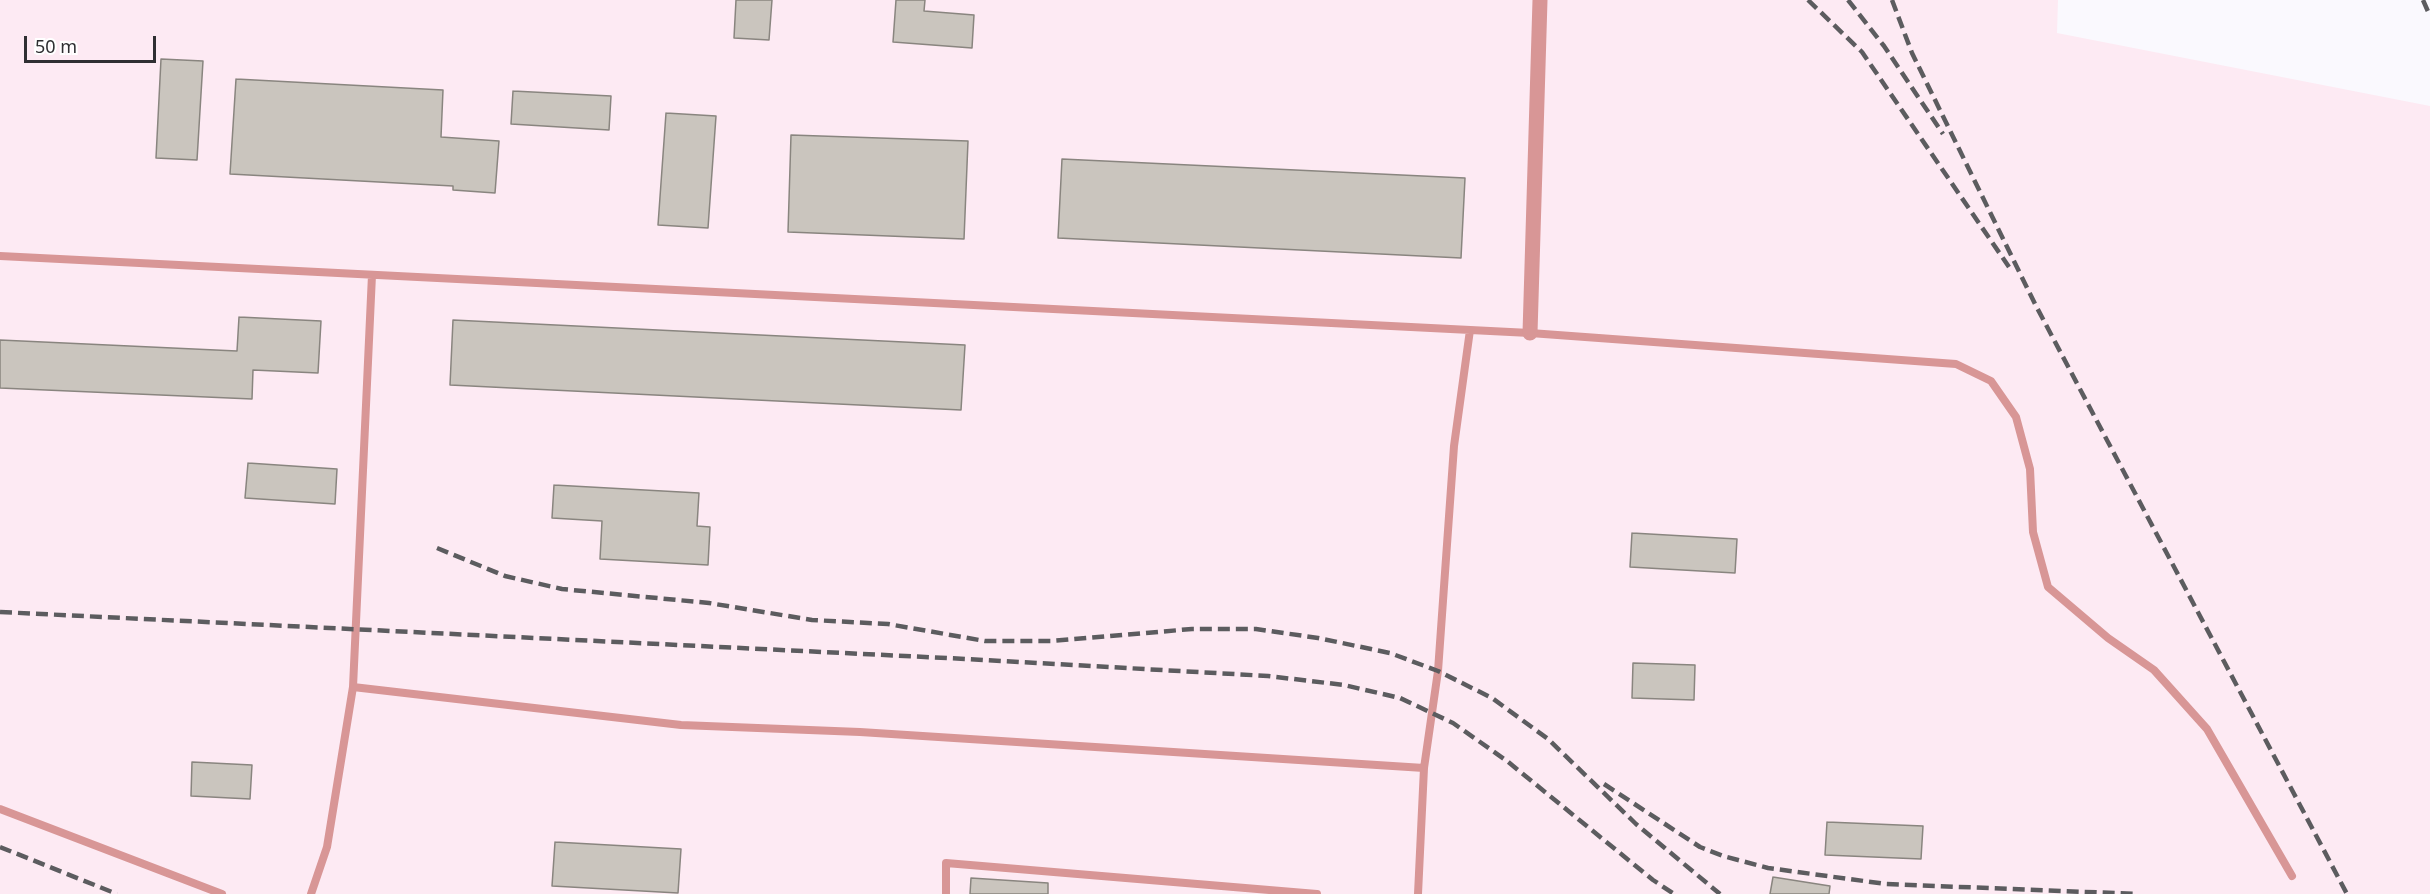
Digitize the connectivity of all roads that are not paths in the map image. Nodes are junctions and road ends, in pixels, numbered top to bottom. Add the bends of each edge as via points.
1 (1540, 0) edge
2 (0, 256) edge
3 (372, 275) junction
4 (1470, 330) junction
5 (1530, 333) junction
6 (353, 687) junction
7 (1424, 768) junction
8 (0, 809) edge
9 (2292, 876) dead end
10 (222, 894) edge
11 (311, 894) edge
12 (946, 894) edge
13 (1317, 894) edge
14 (1418, 894) edge

1 - 5 street
2 - 3 lane
3 - 4 lane
3 - 6 lane
4 - 5 lane
4 - 7 lane via 1454,446 1438,671
5 - 9 lane via 1956,364 1991,381 2016,417 2030,469 2033,532 2048,587 2108,638 2154,670 2207,729
6 - 7 lane via 681,725 872,733
6 - 11 lane via 327,847
7 - 14 lane
8 - 10 lane
12 - 13 lane via 946,863

